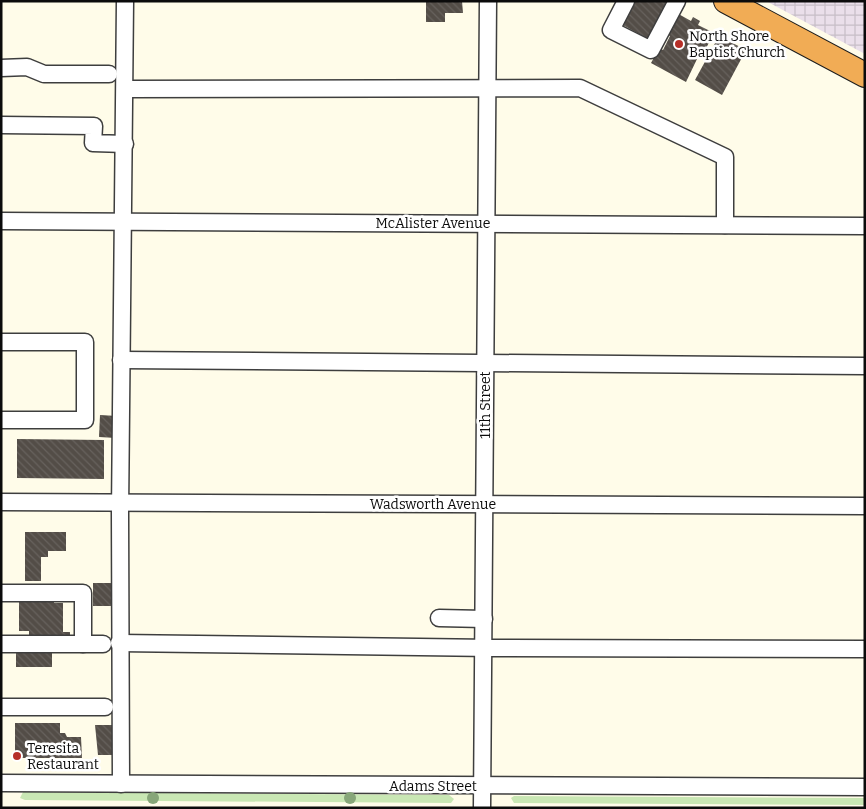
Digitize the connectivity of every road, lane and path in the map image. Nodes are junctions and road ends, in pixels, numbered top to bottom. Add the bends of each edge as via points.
1 (125, 1) edge
2 (488, 1) edge
3 (626, 1) edge
4 (677, 1) edge
5 (726, 1) edge
6 (1, 68) edge
7 (109, 74) dead end
8 (865, 76) edge
9 (488, 88) junction
10 (126, 89) junction
11 (1, 125) edge
12 (125, 144) junction
13 (1, 221) edge
14 (124, 221) junction
15 (487, 223) junction
16 (725, 225) junction
17 (865, 226) edge
18 (1, 342) edge
19 (121, 360) junction
20 (486, 364) junction
21 (865, 366) edge
22 (1, 420) edge
23 (1, 502) edge
24 (120, 503) junction
25 (484, 504) junction
26 (865, 506) edge
27 (1, 592) edge
28 (439, 618) dead end
29 (484, 619) junction
30 (1, 644) edge
31 (83, 644) junction
32 (111, 644) junction
33 (865, 649) edge
34 (483, 653) junction
35 (440, 658) dead end
36 (105, 706) dead end
37 (1, 707) edge
38 (1, 783) edge
39 (122, 784) junction
40 (482, 786) junction
41 (865, 787) edge
42 (482, 808) edge

1 - 10 street
2 - 9 street, 11th Street
3 - 4 street via 611,30 651,50
5 - 8 highway
6 - 7 street via 27,67 44,74
9 - 10 street
9 - 15 street, 11th Street
9 - 16 street via 580,88 725,157
10 - 12 street
11 - 12 street via 94,126 93,143
12 - 14 street
13 - 14 street, McAlister Avenue
14 - 15 street, McAlister Avenue
14 - 19 street
15 - 16 street, McAlister Avenue
15 - 20 street, 11th Street
16 - 17 street, McAlister Avenue
18 - 22 street via 85,342 85,420
19 - 20 street
19 - 24 street
20 - 21 street
20 - 25 street, 11th Street
23 - 24 street, Wadsworth Avenue
24 - 25 street, Wadsworth Avenue
24 - 32 street
25 - 26 street, Wadsworth Avenue
25 - 29 street, 11th Street
27 - 31 street via 83,593
28 - 29 street
29 - 34 street, 11th Street
30 - 31 street
31 - 32 street
32 - 34 street
32 - 39 street
33 - 34 street
34 - 35 street
34 - 40 street, 11th Street
36 - 37 street
38 - 39 street, Adams Street
39 - 40 street, Adams Street
40 - 41 street, Adams Street
40 - 42 street, 11th Street

